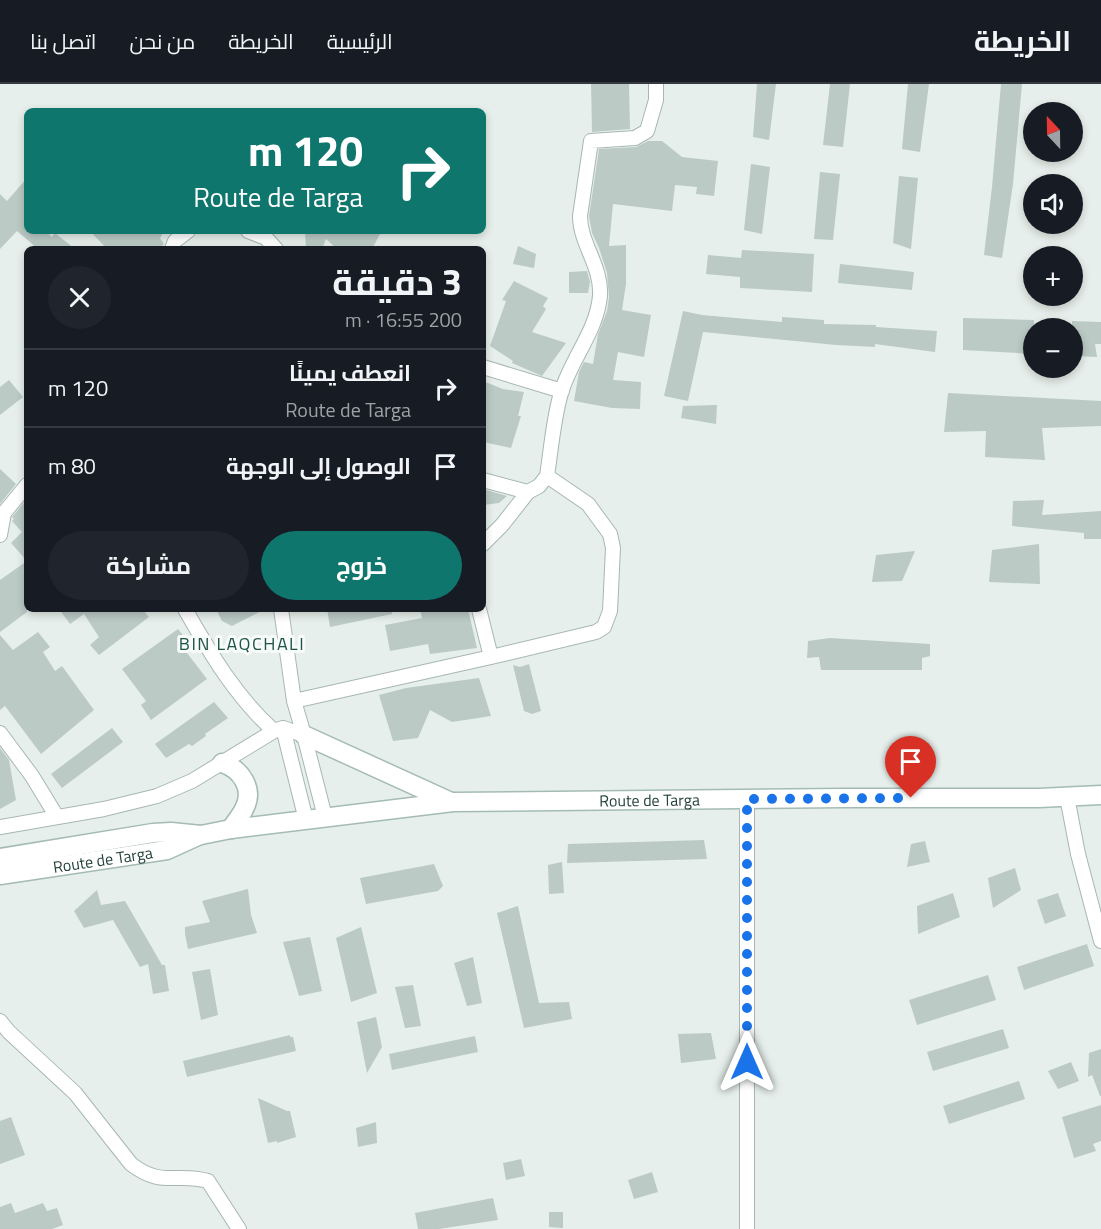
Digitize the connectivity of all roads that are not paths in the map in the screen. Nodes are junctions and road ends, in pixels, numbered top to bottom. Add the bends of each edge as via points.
1 (656, 84) edge
2 (184, 234) edge
3 (256, 234) edge
4 (174, 246) edge
5 (273, 246) edge
6 (486, 368) edge
7 (562, 391) junction
8 (547, 476) junction
9 (486, 481) edge
10 (24, 489) edge
11 (528, 492) junction
12 (0, 535) edge
13 (486, 541) edge
14 (187, 612) edge
15 (281, 612) edge
16 (480, 612) edge
17 (491, 657) junction
18 (294, 701) junction
19 (278, 730) junction
20 (0, 733) edge
21 (304, 735) junction
22 (222, 763) junction
23 (1101, 795) edge
24 (1067, 797) junction
25 (747, 799) junction
26 (453, 802) junction
27 (57, 817) junction
28 (325, 817) junction
29 (306, 820) junction
30 (0, 827) edge
31 (231, 829) junction
32 (201, 835) junction
33 (0, 858) edge
34 (0, 875) edge
35 (1101, 941) edge
36 (0, 1021) edge
37 (239, 1229) edge
38 (747, 1229) edge

1 - 7 street via 656,100 646,131 635,138 591,141 580,227 594,258 600,295 592,327
2 - 4 street
3 - 5 street
6 - 7 street
7 - 8 street
8 - 11 street
8 - 17 street via 588,504 610,534 608,620 596,632
9 - 11 street
10 - 12 street via 4,513
11 - 13 street
14 - 19 street via 254,713
15 - 18 street
16 - 17 street
17 - 18 street
18 - 21 street
19 - 21 street
19 - 22 street
19 - 29 street
20 - 27 street
21 - 26 main road
21 - 28 street
22 - 27 street via 172,791
22 - 31 main road via 239,772 248,794
23 - 24 main road, Route de Targa
24 - 25 main road, Route de Targa
24 - 35 street
25 - 26 main road, Route de Targa
25 - 38 street
26 - 28 main road, Route de Targa
27 - 30 street
28 - 29 main road, Route de Targa
29 - 31 main road, Route de Targa
31 - 32 main road, Route de Targa
32 - 33 main road, Route de Targa via 161,832
32 - 34 main road, Route de Targa via 166,850
36 - 37 street via 75,1093 131,1164 157,1179 208,1181

